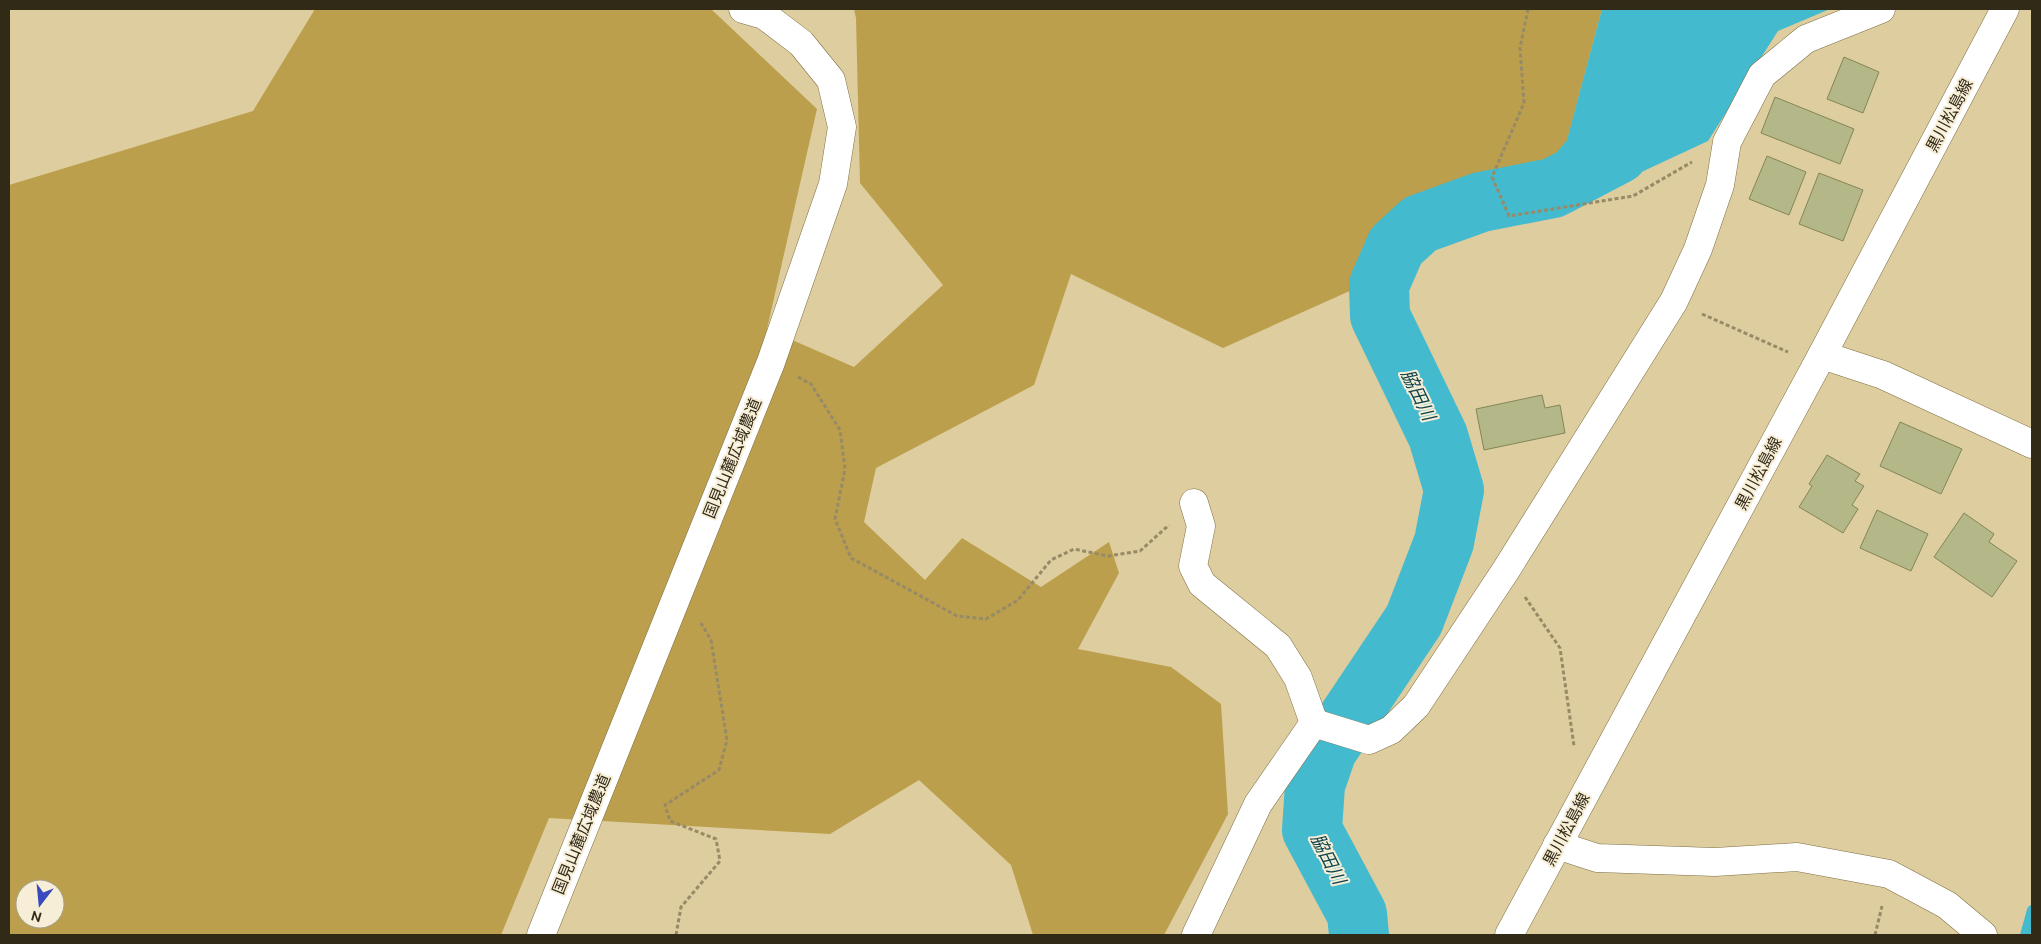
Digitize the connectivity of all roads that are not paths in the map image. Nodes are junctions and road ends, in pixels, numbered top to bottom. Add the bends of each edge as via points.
1 (744, 9) edge
2 (1881, 9) edge
3 (2005, 9) edge
4 (1822, 355) junction
5 (2032, 444) edge
6 (1194, 503) road end
7 (1314, 723) junction
8 (1557, 845) junction
9 (541, 935) edge
10 (1196, 935) edge
11 (1509, 935) edge
12 (1983, 935) edge

1 - 9 street, 国見山麓広域農道 via 764,15 801,43 831,80 842,126 833,184 771,362
2 - 7 street via 1806,38 1762,75 1727,142 1720,185 1698,249 1674,301 1506,570 1416,706 1391,730 1369,740
3 - 4 street, 黒川松島線
4 - 5 street via 1883,375
4 - 8 street, 黒川松島線
6 - 7 street via 1200,526 1193,566 1202,584 1278,646 1298,678
7 - 10 street via 1258,804
8 - 11 street, 黒川松島線
8 - 12 street via 1597,858 1715,862 1797,857 1889,874 1947,905

